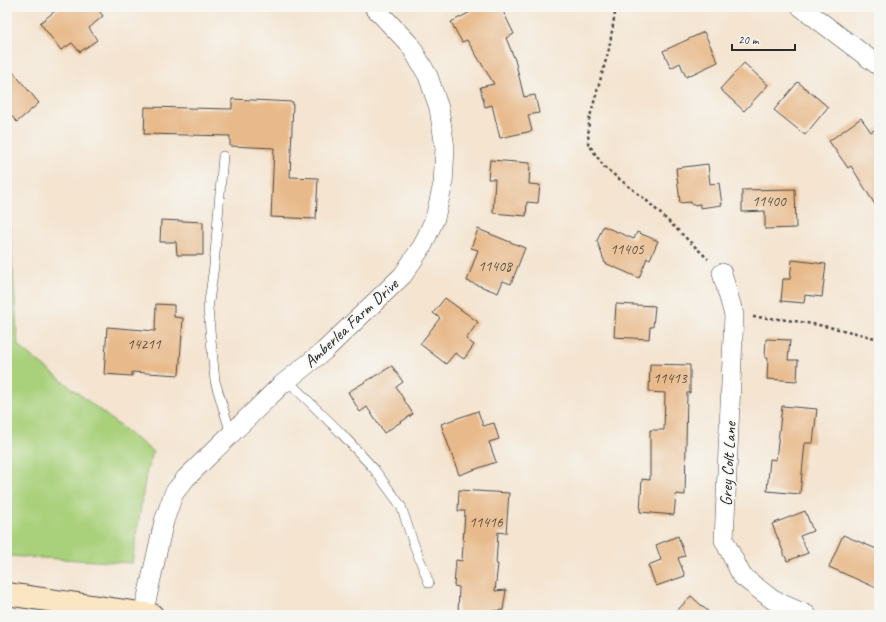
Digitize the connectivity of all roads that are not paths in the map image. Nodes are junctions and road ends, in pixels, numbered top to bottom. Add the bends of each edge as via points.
1 (374, 7) edge
2 (801, 7) edge
3 (879, 66) edge
4 (223, 156) dead end
5 (722, 274) road end
6 (287, 380) junction
7 (231, 434) junction
8 (429, 583) dead end
9 (7, 594) edge
10 (146, 614) edge
11 (807, 615) edge

1 - 6 street, Amberlea Farm Drive via 410,45 428,76 439,108 445,148 443,184 435,218 424,245 403,274 324,351
2 - 3 street
4 - 7 lane via 208,309 216,384
5 - 11 street, Grey Colt Lane via 734,315 724,540 742,576 773,600
6 - 7 street, Amberlea Farm Drive
6 - 8 lane via 374,469 401,506
7 - 10 street, Amberlea Farm Drive via 174,492 164,521
9 - 10 main road

